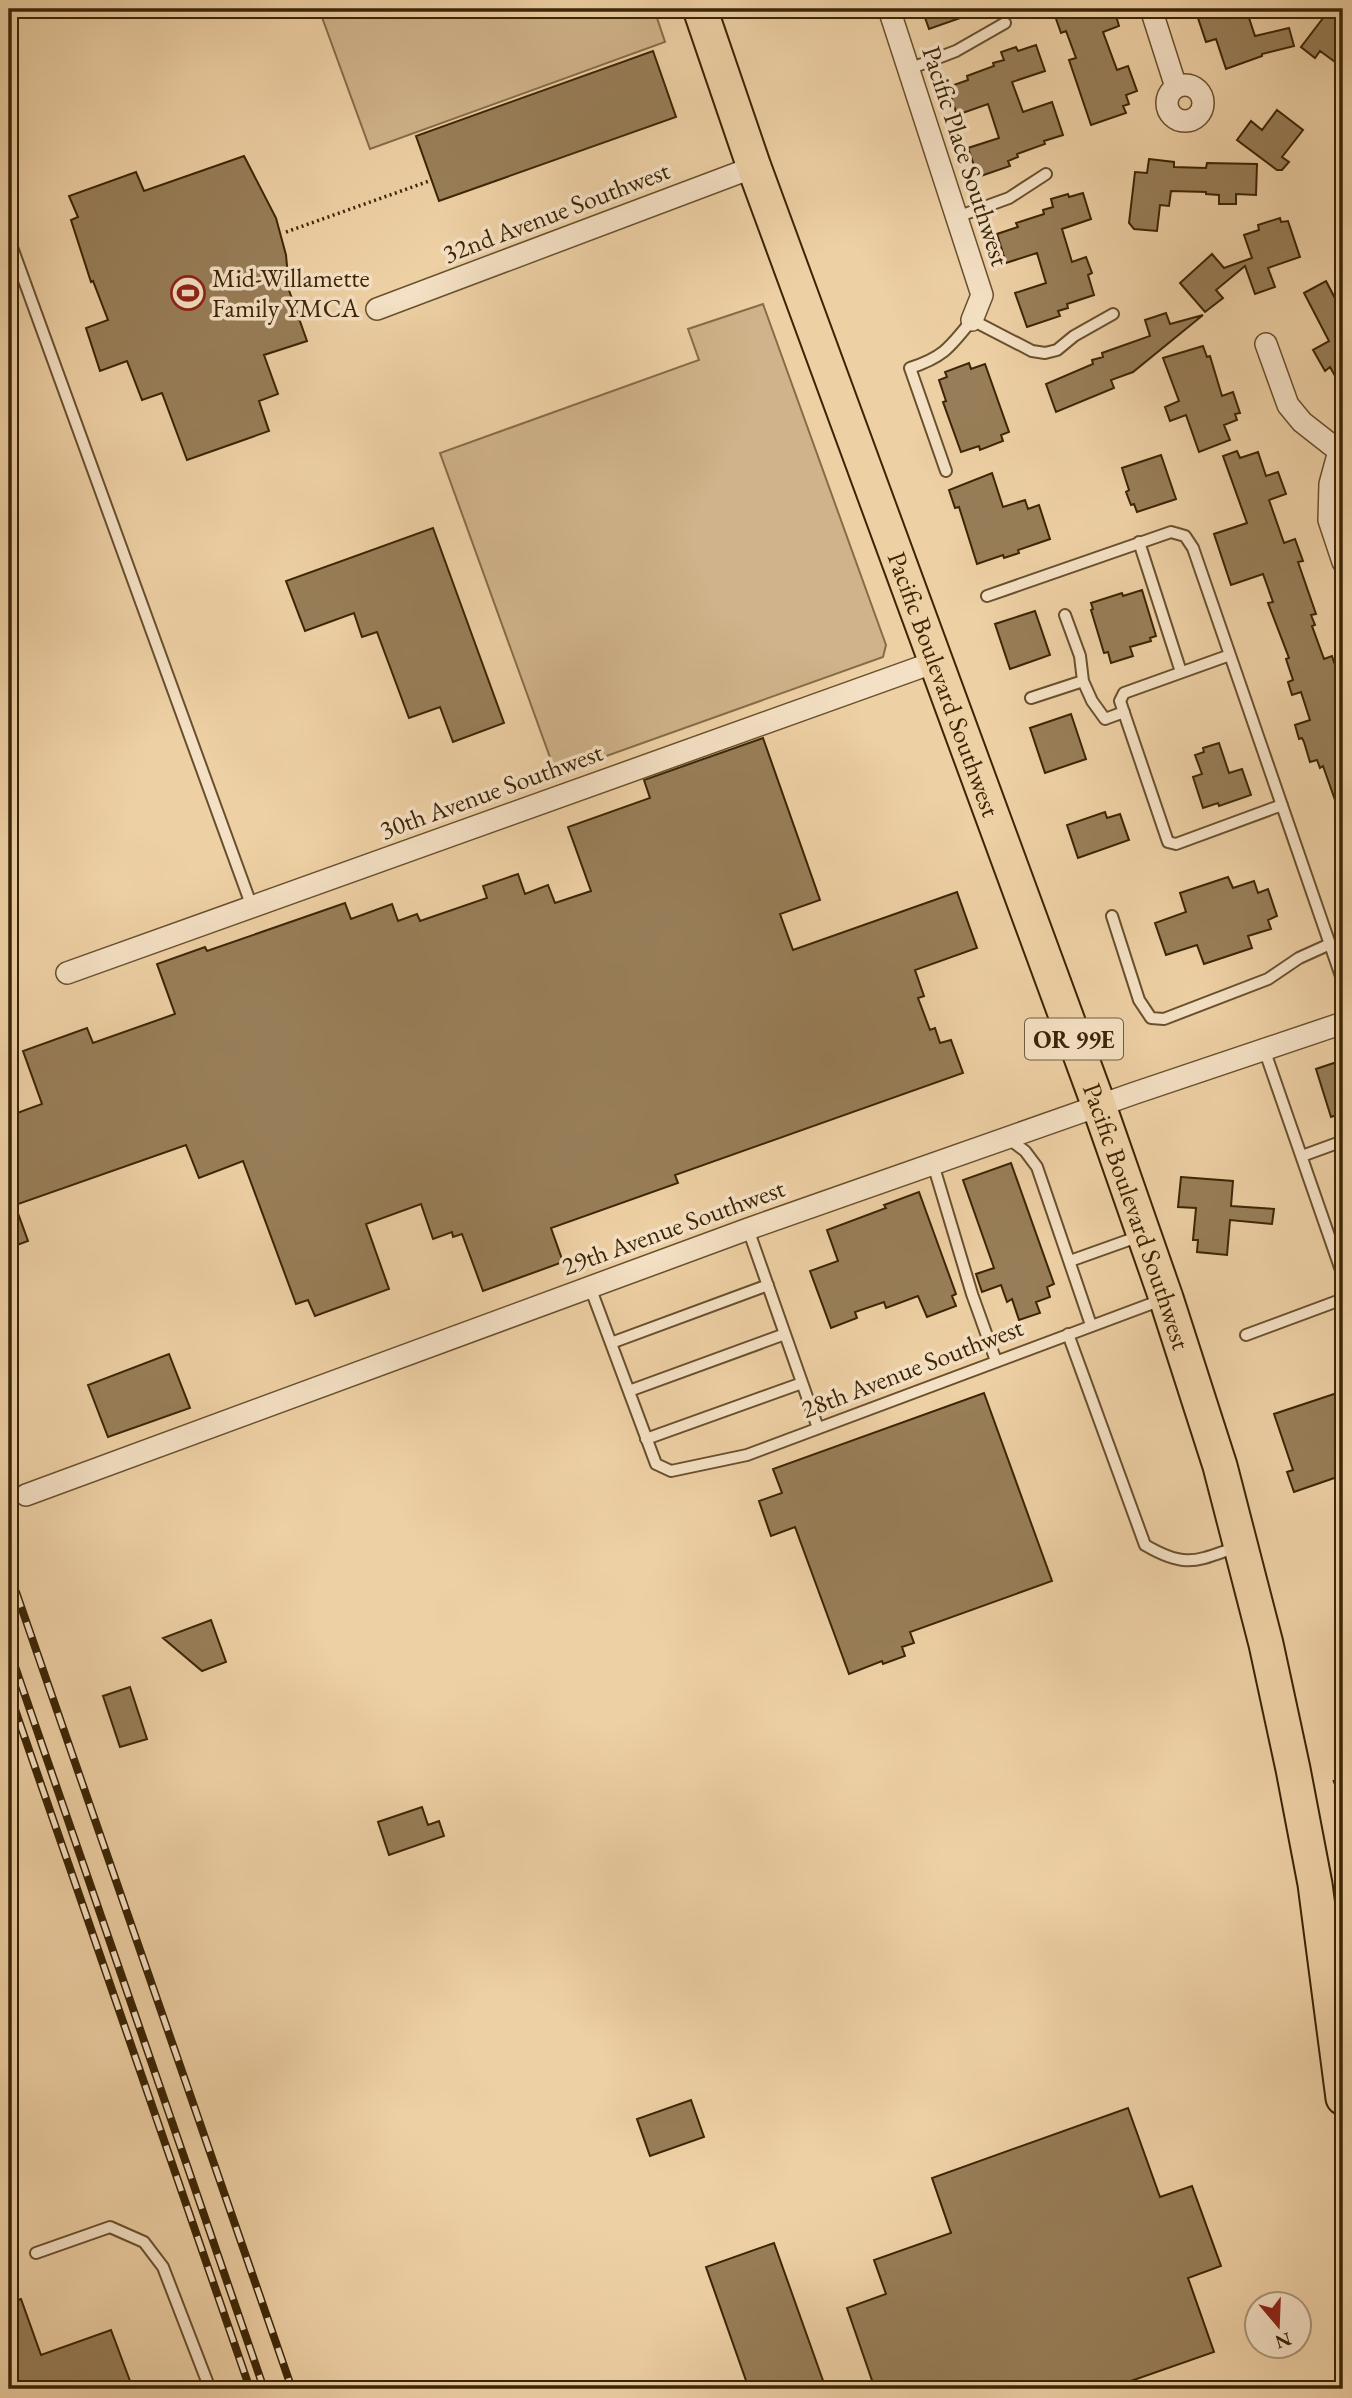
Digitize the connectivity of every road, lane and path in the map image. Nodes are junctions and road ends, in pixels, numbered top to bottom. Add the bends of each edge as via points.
1 (700, 9) edge
2 (889, 9) edge
3 (1151, 9) edge
4 (1005, 23) dead end
5 (909, 69) junction
6 (1176, 87) dead end
7 (754, 167) junction
8 (1046, 174) dead end
9 (432, 180) dead end
10 (957, 218) junction
11 (286, 232) dead end
12 (9, 239) edge
13 (377, 309) dead end
14 (1114, 314) dead end
15 (972, 320) junction
16 (1266, 344) dead end
17 (1341, 449) edge
18 (946, 471) dead end
19 (1139, 542) junction
20 (1343, 562) edge
21 (986, 596) dead end
22 (1065, 615) dead end
23 (1230, 655) junction
24 (935, 662) junction
25 (1181, 672) junction
26 (1083, 681) junction
27 (1031, 698) dead end
28 (1124, 712) junction
29 (1282, 805) junction
30 (252, 907) junction
31 (1112, 916) dead end
32 (1330, 944) junction
33 (67, 973) dead end
34 (1343, 982) edge
35 (1343, 1023) edge
36 (1264, 1049) junction
37 (1099, 1106) junction
38 (1007, 1138) junction
39 (1343, 1141) edge
40 (1302, 1156) junction
41 (933, 1164) junction
42 (748, 1229) junction
43 (1144, 1235) junction
44 (1070, 1261) junction
45 (1343, 1276) edge
46 (768, 1285) junction
47 (590, 1287) junction
48 (1166, 1298) junction
49 (1343, 1299) edge
50 (1091, 1325) junction
51 (785, 1334) junction
52 (1068, 1334) junction
53 (1246, 1335) dead end
54 (611, 1343) junction
55 (996, 1361) junction
56 (802, 1383) junction
57 (629, 1391) junction
58 (818, 1428) junction
59 (646, 1439) junction
60 (26, 1495) dead end
61 (1240, 1546) junction
62 (1343, 1779) edge
63 (1333, 1782) dead end
64 (1343, 2098) edge
65 (36, 2253) dead end
66 (210, 2389) edge

1 - 7 main road, Pacific Boulevard Southwest / OR 99E
2 - 5 street, Pacific Place Southwest
3 - 6 street
4 - 5 lane via 956,51
5 - 10 street, Pacific Place Southwest
7 - 13 street, 32nd Avenue Southwest
7 - 24 main road, Pacific Boulevard Southwest / OR 99E
8 - 10 lane via 1009,198
9 - 11 path
10 - 15 street, Pacific Place Southwest via 982,295
12 - 30 lane
14 - 15 lane via 1045,353 1032,351
15 - 18 lane via 947,351 911,368
16 - 17 street via 1288,405 1302,422
17 - 20 street via 1330,484 1329,520
19 - 21 lane
19 - 23 lane via 1171,532 1185,536
19 - 25 lane
22 - 26 lane via 1080,656
23 - 25 lane
23 - 29 lane
24 - 30 street, 30th Avenue Southwest
24 - 37 main road, Pacific Boulevard Southwest / OR 99E
25 - 28 lane via 1124,693
26 - 27 lane
26 - 28 lane via 1104,719
28 - 29 lane via 1168,842 1176,844
29 - 32 lane
30 - 33 street, 30th Avenue Southwest
31 - 32 lane via 1139,1000 1151,1018 1164,1019 1268,979 1298,958
32 - 34 lane
35 - 36 street, 29th Avenue Southwest
36 - 37 street, 29th Avenue Southwest
36 - 40 lane
37 - 38 street, 29th Avenue Southwest
37 - 43 main road, Pacific Boulevard Southwest / OR 99E
38 - 41 street, 29th Avenue Southwest
38 - 44 lane via 1037,1167
39 - 40 lane
40 - 45 lane
41 - 42 street, 29th Avenue Southwest
41 - 55 lane
42 - 46 lane
42 - 47 street, 29th Avenue Southwest
43 - 44 lane
43 - 48 main road, Pacific Boulevard Southwest / OR 99E
44 - 50 lane
46 - 51 lane
46 - 54 lane
47 - 54 lane
47 - 60 street, 29th Avenue Southwest
48 - 50 lane, 28th Avenue Southwest
48 - 61 main road, Pacific Boulevard Southwest / OR 99E via 1220,1466
49 - 53 lane
50 - 52 lane, 28th Avenue Southwest
51 - 56 lane
51 - 57 lane
52 - 55 lane, 28th Avenue Southwest
52 - 61 lane via 1145,1545 1163,1556 1192,1562
54 - 57 lane
55 - 58 lane, 28th Avenue Southwest
56 - 58 lane
56 - 59 lane
57 - 59 lane
58 - 59 lane, 28th Avenue Southwest via 747,1455 671,1471 656,1464
61 - 64 main road, Pacific Boulevard Southwest / OR 99E via 1328,1935
62 - 63 path
65 - 66 lane via 110,2227 144,2242 163,2267

